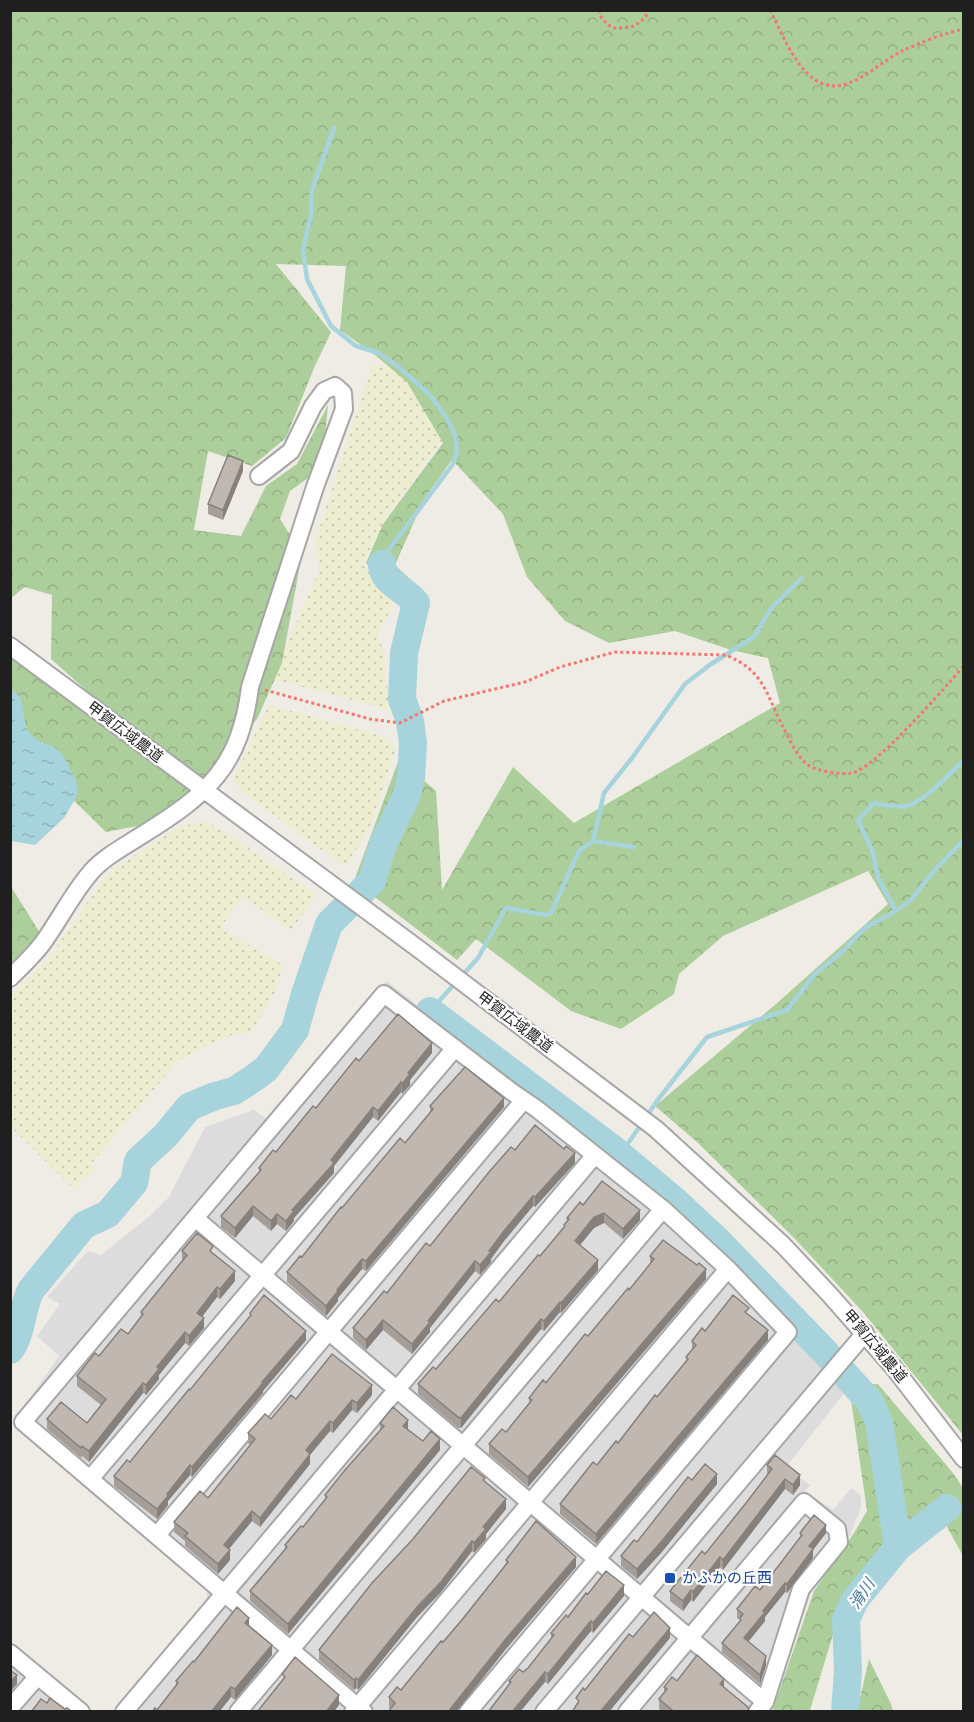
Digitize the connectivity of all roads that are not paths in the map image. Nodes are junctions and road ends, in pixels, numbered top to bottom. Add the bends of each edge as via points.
1 (259, 476) dead end
2 (10, 646) edge
3 (204, 790) junction
4 (10, 978) edge
5 (455, 1048) junction
6 (524, 1100) junction
7 (595, 1155) junction
8 (663, 1209) junction
9 (195, 1218) junction
10 (728, 1269) junction
11 (262, 1274) junction
12 (328, 1332) junction
13 (865, 1333) junction
14 (395, 1389) junction
15 (463, 1446) junction
16 (963, 1459) edge
17 (90, 1479) junction
18 (530, 1502) junction
19 (157, 1535) junction
20 (597, 1559) junction
21 (224, 1592) junction
22 (642, 1598) junction
23 (689, 1638) junction
24 (290, 1649) junction
25 (10, 1653) edge
26 (38, 1676) junction
27 (761, 1707) edge
28 (10, 1708) edge
29 (358, 1710) edge
30 (81, 1712) edge
31 (124, 1712) edge
32 (238, 1712) edge
33 (468, 1712) edge
34 (544, 1712) edge
35 (627, 1712) edge

1 - 3 street via 291,451 324,391 334,386 343,393 344,409 250,687 236,744
2 - 3 street, 甲賀広域農道
3 - 4 street via 183,810 91,872 40,946
3 - 13 street, 甲賀広域農道 via 656,1129 783,1245
5 - 6 street
5 - 9 street via 384,994
5 - 11 street
6 - 7 street
6 - 12 street
7 - 8 street
7 - 14 street
8 - 10 street
8 - 15 street
9 - 11 street
9 - 17 street via 22,1422
10 - 18 street
10 - 20 street via 788,1332
11 - 12 street
11 - 17 street
12 - 14 street
12 - 19 street
13 - 16 street, 甲賀広域農道
13 - 22 street
14 - 15 street
14 - 21 street
15 - 18 street
15 - 24 street
17 - 19 street
18 - 20 street
18 - 29 street
19 - 21 street
20 - 22 street
20 - 33 street
21 - 24 street
21 - 31 street
22 - 23 street
22 - 34 street
23 - 27 street
23 - 27 street via 804,1502 837,1529 838,1542 801,1589
23 - 35 street
24 - 29 street
24 - 32 street
25 - 26 street
26 - 28 street
26 - 30 street

